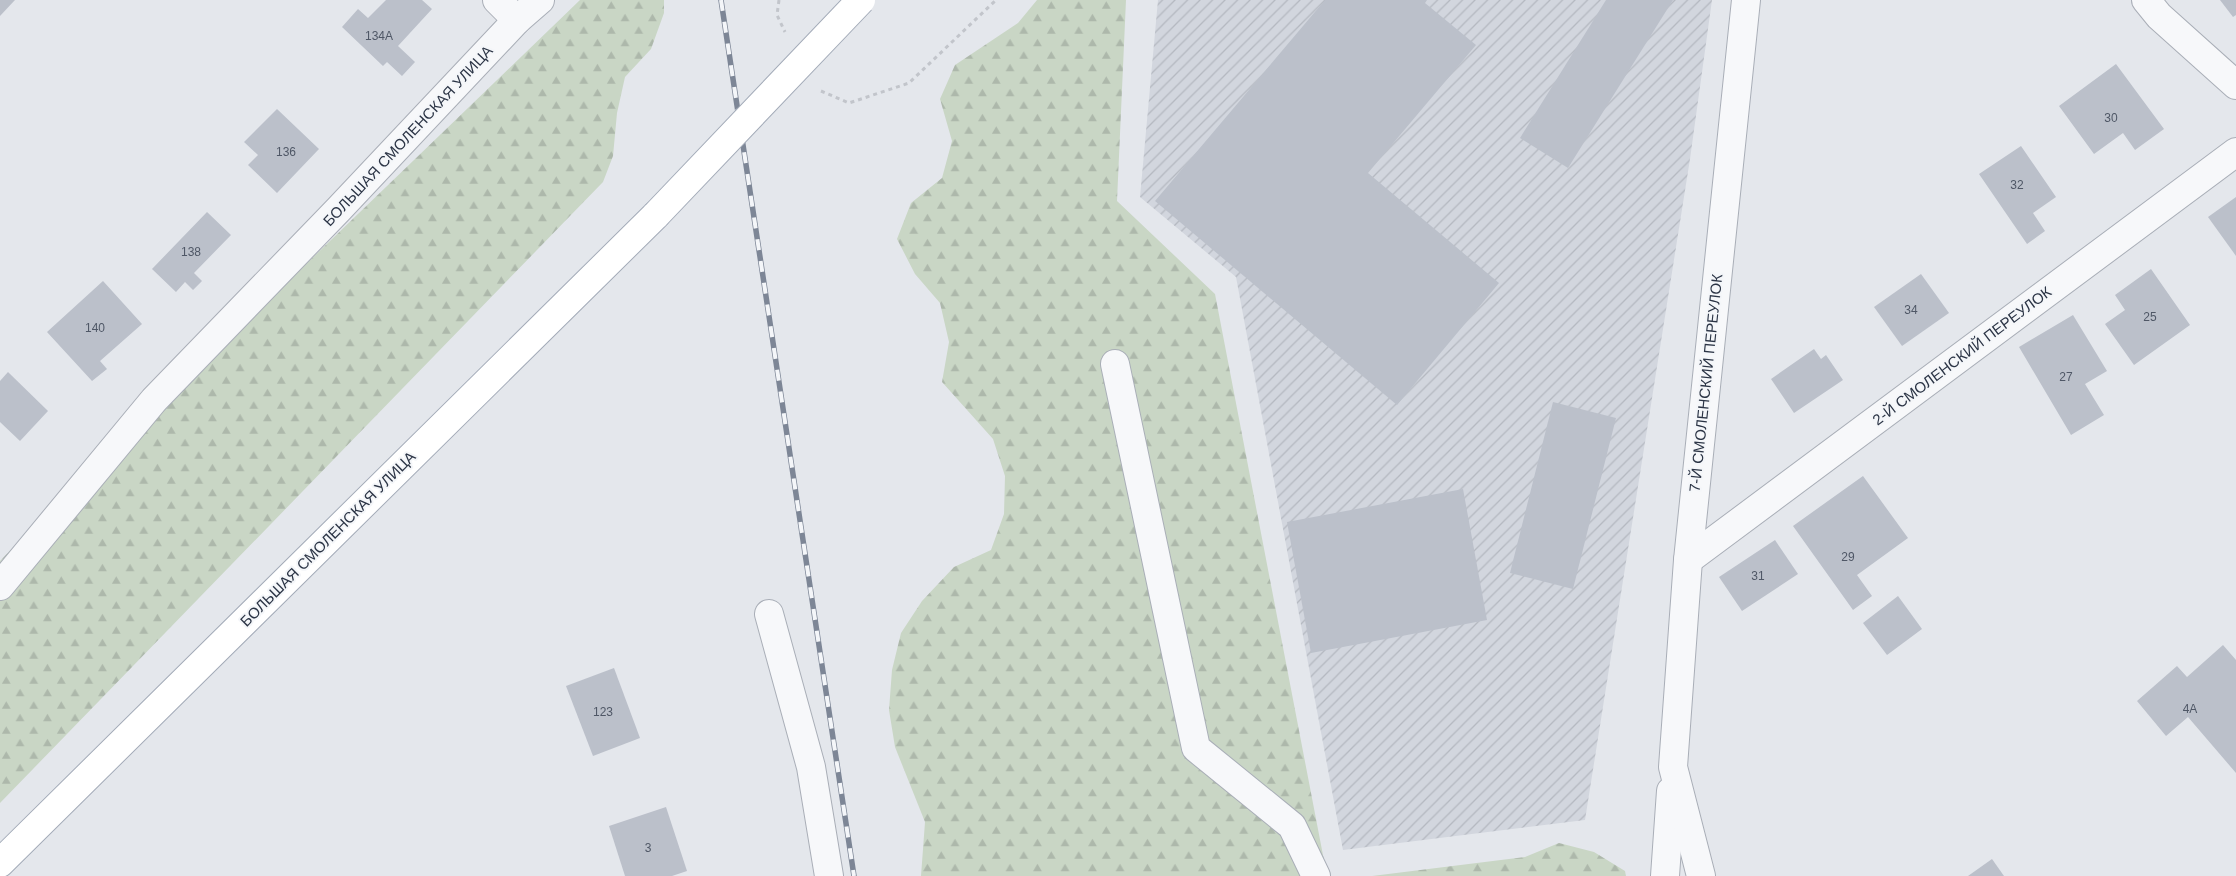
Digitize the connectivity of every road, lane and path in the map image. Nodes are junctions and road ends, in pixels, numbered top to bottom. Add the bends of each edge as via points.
1 (497, 0) edge
2 (540, 0) edge
3 (779, 0) edge
4 (861, 0) edge
5 (996, 0) edge
6 (1746, 0) edge
7 (2146, 0) edge
8 (517, 20) junction
9 (786, 33) dead end
10 (2236, 85) edge
11 (818, 89) dead end
12 (2236, 152) edge
13 (1116, 364) dead end
14 (1688, 560) junction
15 (0, 586) edge
16 (769, 614) dead end
17 (1673, 767) junction
18 (0, 863) edge
19 (830, 876) edge
20 (1316, 876) edge
21 (1665, 876) edge
22 (1701, 876) edge

1 - 8 street
2 - 8 street, БОЛЬШАЯ СМОЛЕНСКАЯ УЛИЦА
3 - 9 path via 778,15
4 - 18 main road, БОЛЬШАЯ СМОЛЕНСКАЯ УЛИЦА, bridge via 656,215
5 - 11 path via 909,83 849,103
6 - 14 street, 7-Й СМОЛЕНСКИЙ ПЕРЕУЛОК
7 - 10 street via 2159,16
8 - 15 street, БОЛЬШАЯ СМОЛЕНСКАЯ УЛИЦА via 154,400
12 - 14 street, 2-Й СМОЛЕНСКИЙ ПЕРЕУЛОК
13 - 20 street via 1196,748 1292,826
14 - 17 street, 7-Й СМОЛЕНСКИЙ ПЕРЕУЛОК
16 - 19 street via 812,767
17 - 21 street, 7-Й СМОЛЕНСКИЙ ПЕРЕУЛОК
17 - 22 street, 7-Й СМОЛЕНСКИЙ ПЕРЕУЛОК

